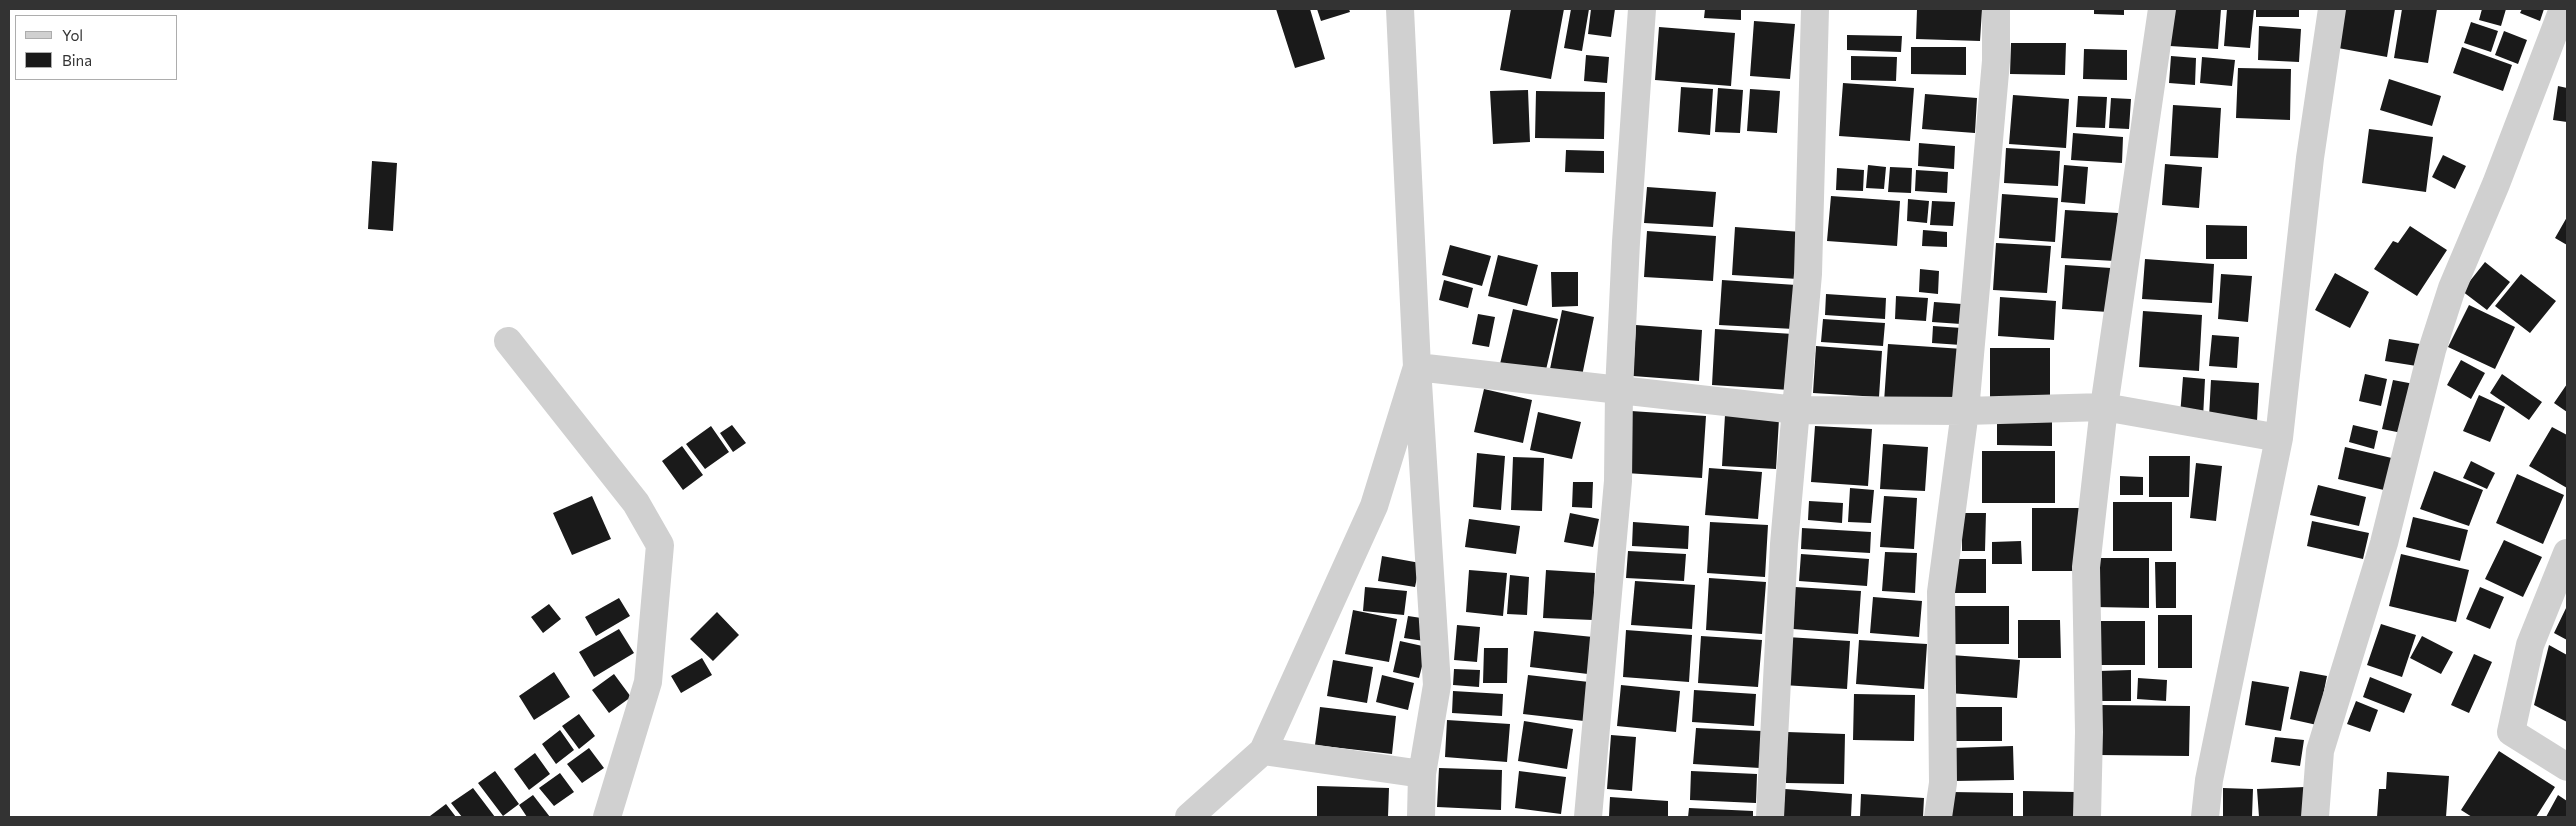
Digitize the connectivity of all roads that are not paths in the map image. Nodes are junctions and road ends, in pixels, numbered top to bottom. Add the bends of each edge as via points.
1 (1400, 9) edge
2 (1642, 9) edge
3 (1815, 9) edge
4 (1996, 9) edge
5 (2162, 9) edge
6 (2332, 9) edge
7 (2564, 9) edge
8 (508, 342) dead end
9 (1417, 367) junction
10 (1619, 391) junction
11 (2104, 407) junction
12 (1796, 410) junction
13 (1964, 411) junction
14 (2279, 438) junction
15 (2567, 553) edge
16 (1263, 751) junction
17 (2567, 767) edge
18 (1422, 774) junction
19 (607, 817) edge
20 (1189, 817) edge
21 (1421, 817) edge
22 (1588, 817) edge
23 (1770, 817) edge
24 (1938, 817) edge
25 (2087, 817) edge
26 (2205, 817) edge
27 (2315, 817) edge

1 - 9 street
2 - 10 street
3 - 12 street via 1808,274
4 - 13 street via 1996,60
5 - 11 street
6 - 14 street via 2310,158
7 - 27 street via 2452,288 2432,350 2384,544 2320,751
8 - 19 street via 636,503 660,545 648,682
9 - 10 street
9 - 16 street via 1374,506
9 - 18 street via 1437,685
10 - 12 street
10 - 22 street via 1618,481
11 - 13 street
11 - 14 street
11 - 25 street via 2086,567
12 - 13 street
12 - 23 street via 1784,544
13 - 24 street via 1941,592 1943,783
14 - 26 street via 2209,780
15 - 17 street via 2530,645 2511,732
16 - 18 street
16 - 20 street
18 - 21 street

